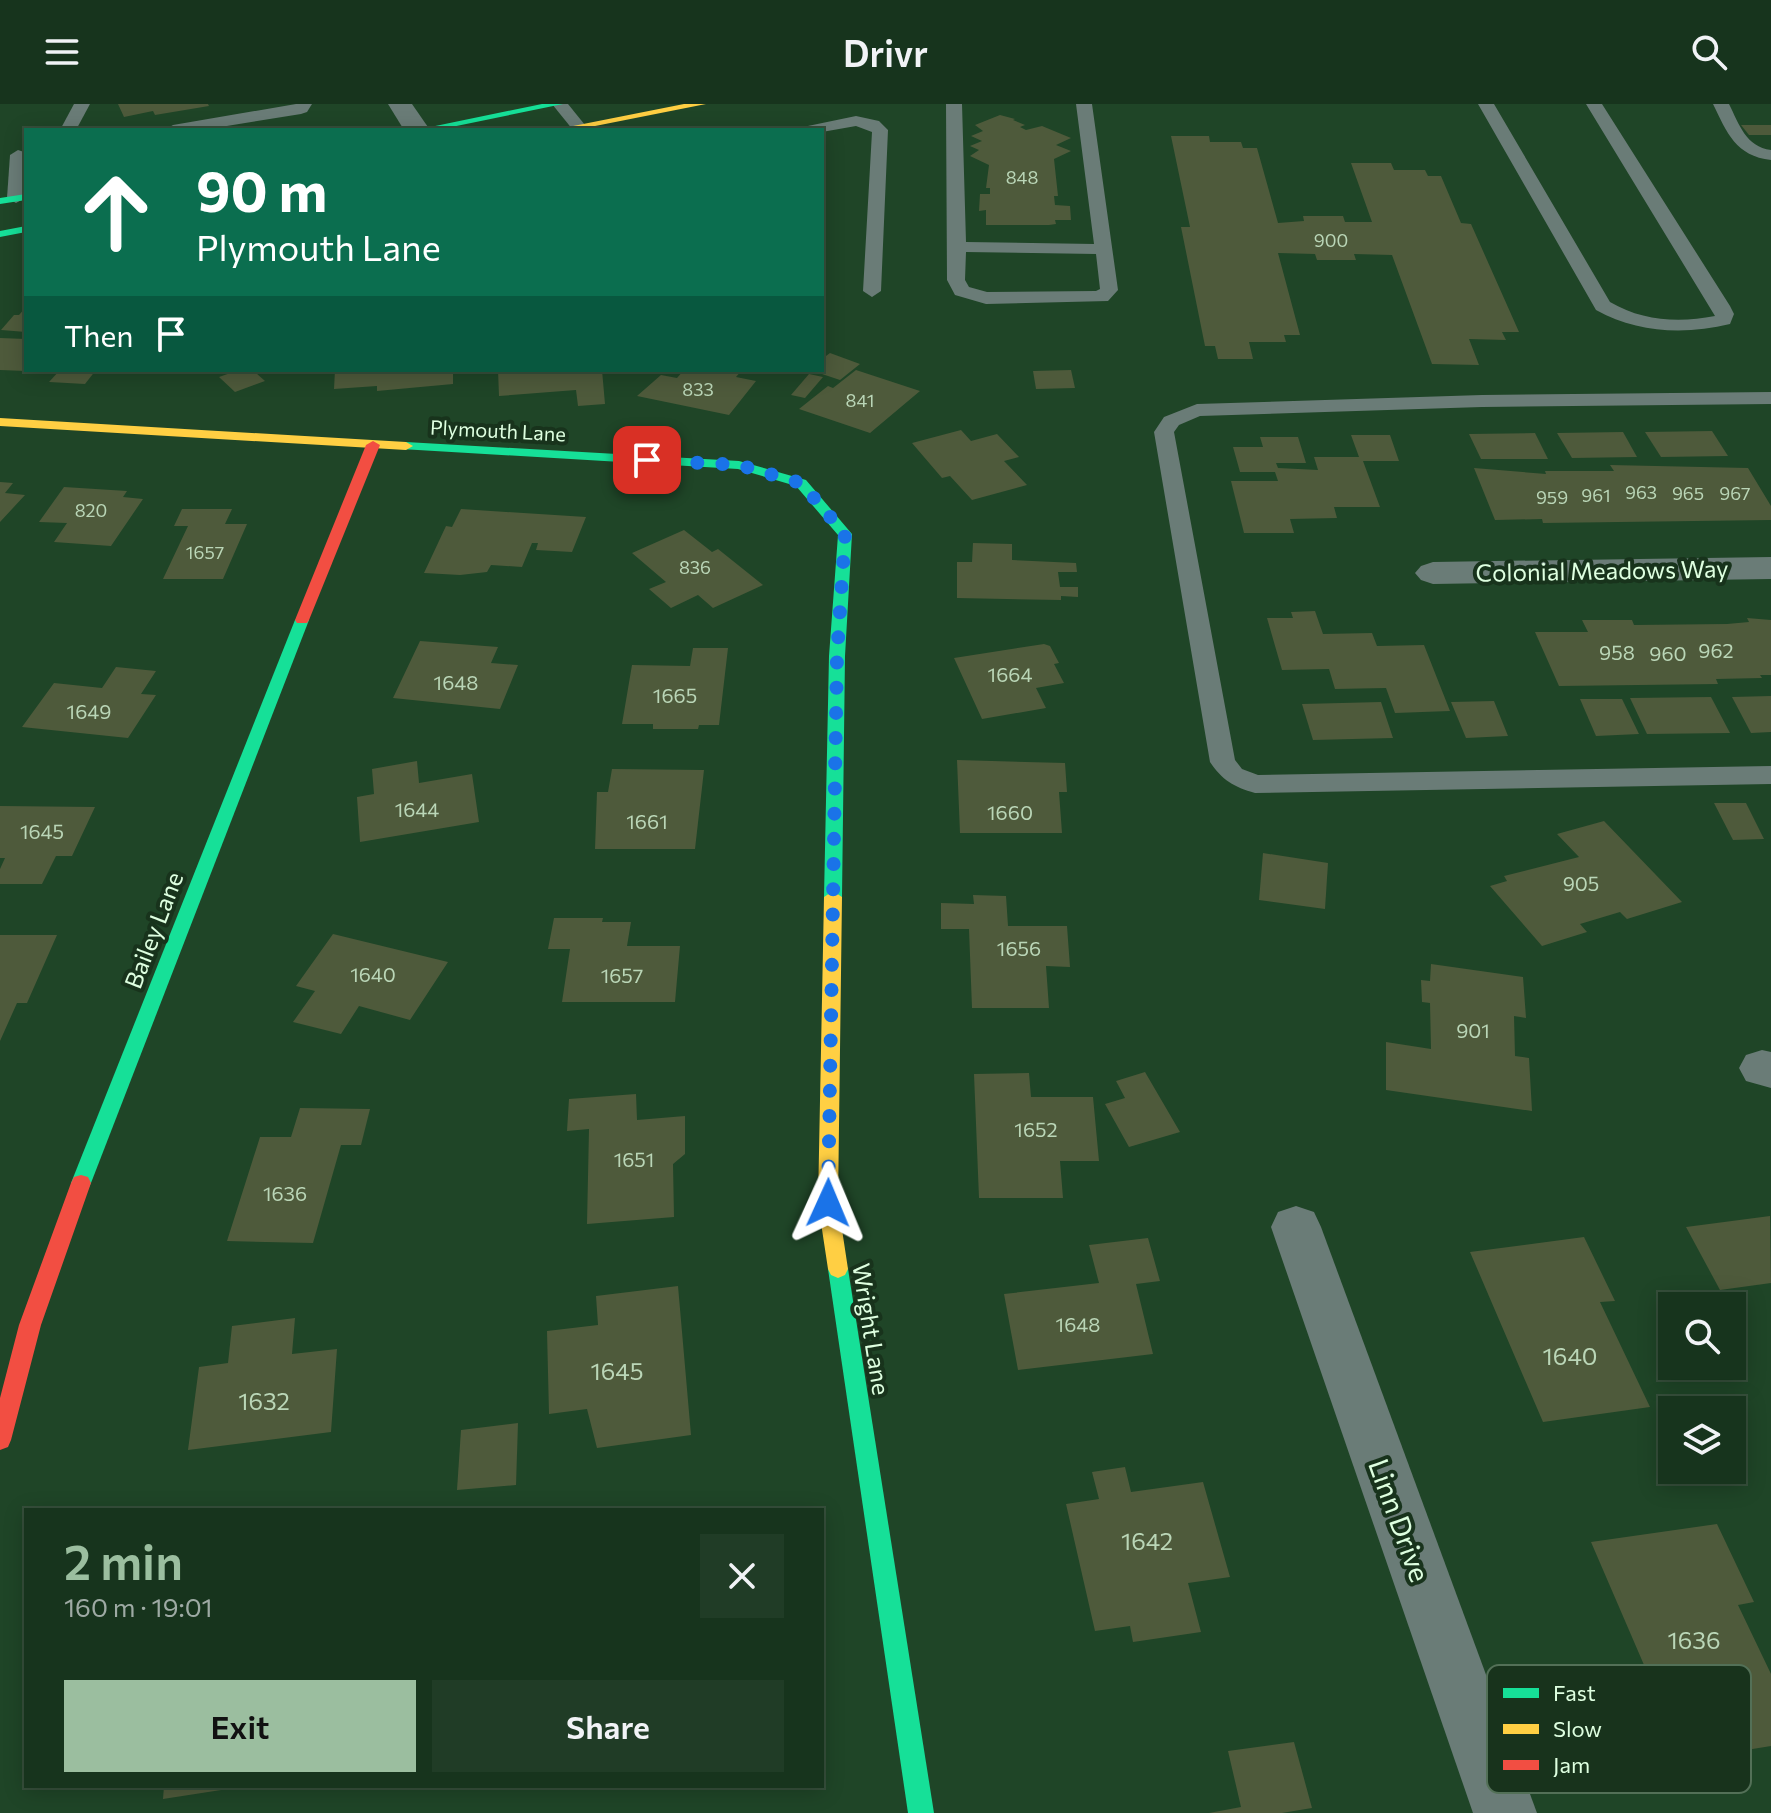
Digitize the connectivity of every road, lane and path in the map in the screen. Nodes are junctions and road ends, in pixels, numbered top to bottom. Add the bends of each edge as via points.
1 (82, 104) edge
2 (304, 104) edge
3 (400, 104) edge
4 (559, 104) edge
5 (701, 104) edge
6 (954, 104) edge
7 (1084, 104) edge
8 (1486, 104) edge
9 (1594, 104) edge
10 (1721, 104) edge
11 (69, 128) edge
12 (185, 128) edge
13 (418, 128) edge
14 (430, 128) edge
15 (579, 128) edge
16 (821, 128) edge
17 (15, 155) edge
18 (1771, 155) edge
19 (14, 199) edge
20 (24, 229) edge
21 (0, 234) edge
22 (957, 247) junction
23 (1104, 249) junction
24 (872, 291) dead end
25 (1771, 398) edge
26 (0, 422) edge
27 (373, 445) junction
28 (1771, 568) edge
29 (1433, 573) dead end
30 (837, 656) joint
31 (1771, 775) edge
32 (1296, 1227) dead end
33 (0, 1440) edge
34 (1487, 1763) edge
35 (1498, 1793) edge
36 (921, 1813) edge
37 (1505, 1813) edge

1 - 11 lane
2 - 12 lane via 301,109
3 - 13 street
4 - 14 street
4 - 15 lane
5 - 15 street
6 - 22 lane
7 - 23 lane
8 - 9 lane via 1603,306 1616,315 1659,324 1723,320 1721,306
10 - 18 lane via 1743,147 1756,155
16 - 24 lane via 861,121 880,130
17 - 19 lane
20 - 21 street
22 - 23 lane
22 - 23 lane via 956,280 962,291 986,298 1101,297 1109,290
25 - 31 lane via 1197,410 1171,421 1164,432 1223,762 1233,775 1255,784
26 - 27 street, Plymouth Lane
27 - 30 street, Plymouth Lane via 739,465 801,483 845,534
27 - 33 street, Bailey Lane via 88,1164 30,1325
28 - 29 street, Colonial Meadows Way
30 - 36 street, Wright Lane via 828,1203
32 - 34 street, Linn Drive
35 - 37 street, Linn Drive

